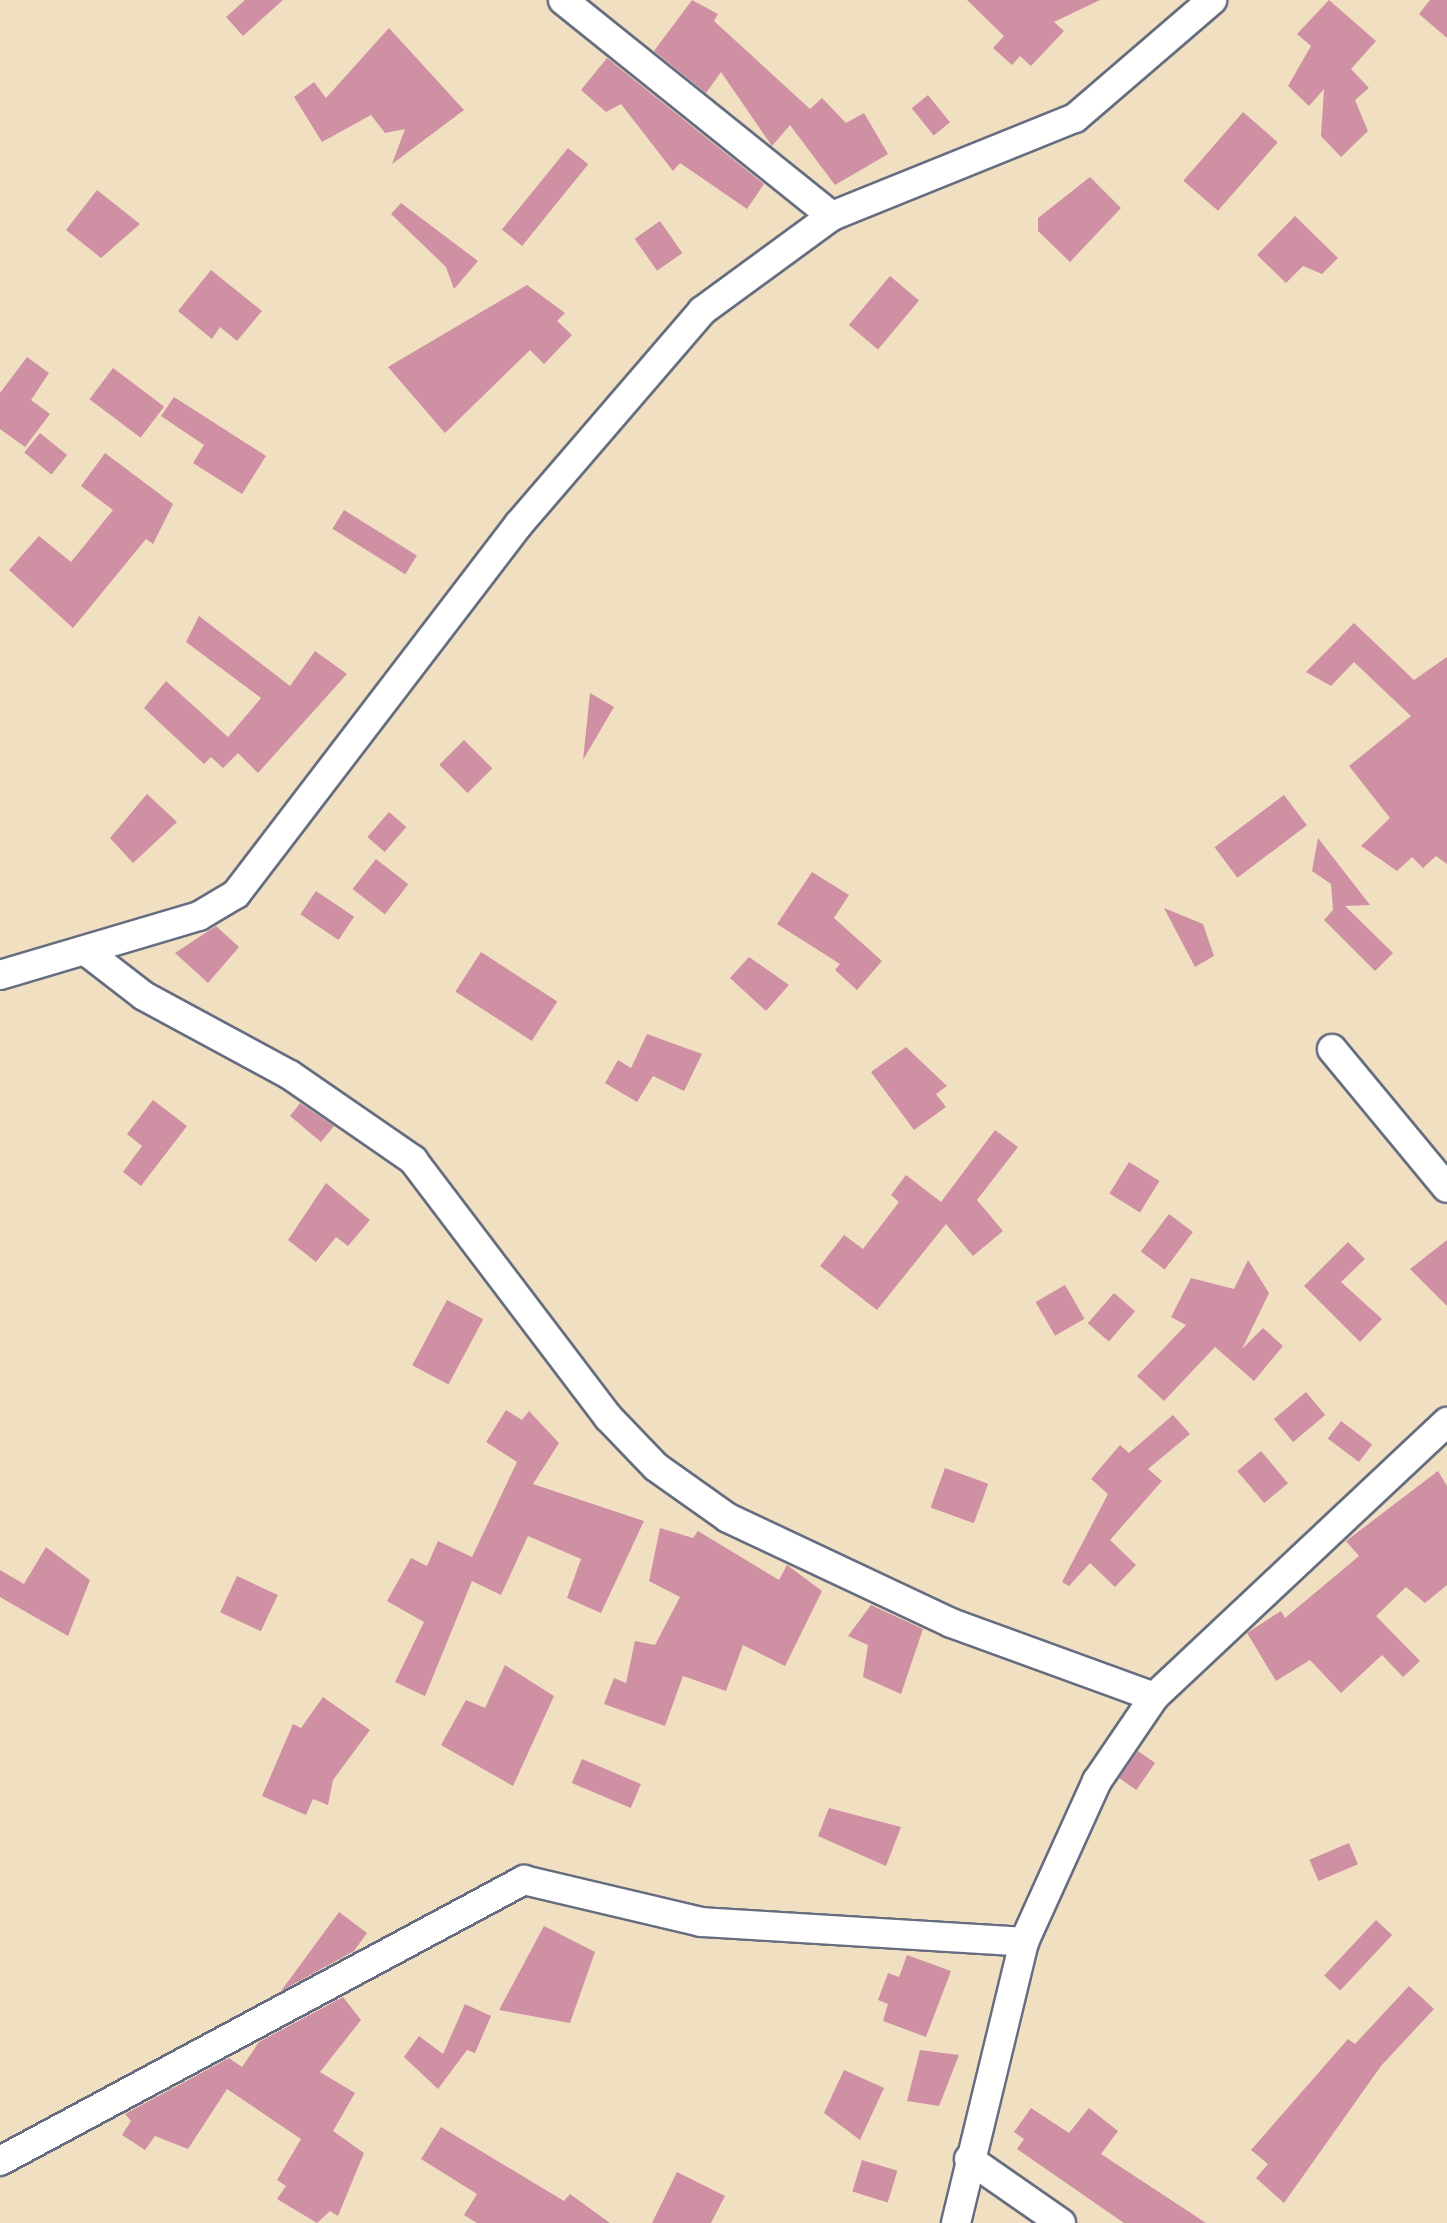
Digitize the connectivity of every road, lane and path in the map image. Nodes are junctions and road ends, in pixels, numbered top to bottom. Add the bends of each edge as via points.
1 (563, 0) edge
2 (1212, 0) edge
3 (832, 216) junction
4 (87, 952) junction
5 (0, 975) edge
6 (1332, 1049) dead end
7 (1447, 1188) edge
8 (1447, 1422) edge
9 (1154, 1696) junction
10 (1024, 1942) junction
11 (970, 2159) junction
12 (0, 2161) edge
13 (956, 2223) edge
14 (1061, 2223) edge

1 - 3 street
2 - 3 street via 1075,118
3 - 4 street via 702,312 519,524 236,894 199,916
4 - 5 street
4 - 9 street via 144,996 290,1075 413,1160 608,1416 656,1466 728,1518 951,1623
6 - 7 street
8 - 9 street
9 - 10 street via 1097,1781
10 - 11 street
10 - 12 street via 719,1925 524,1880
11 - 13 street
11 - 14 street

